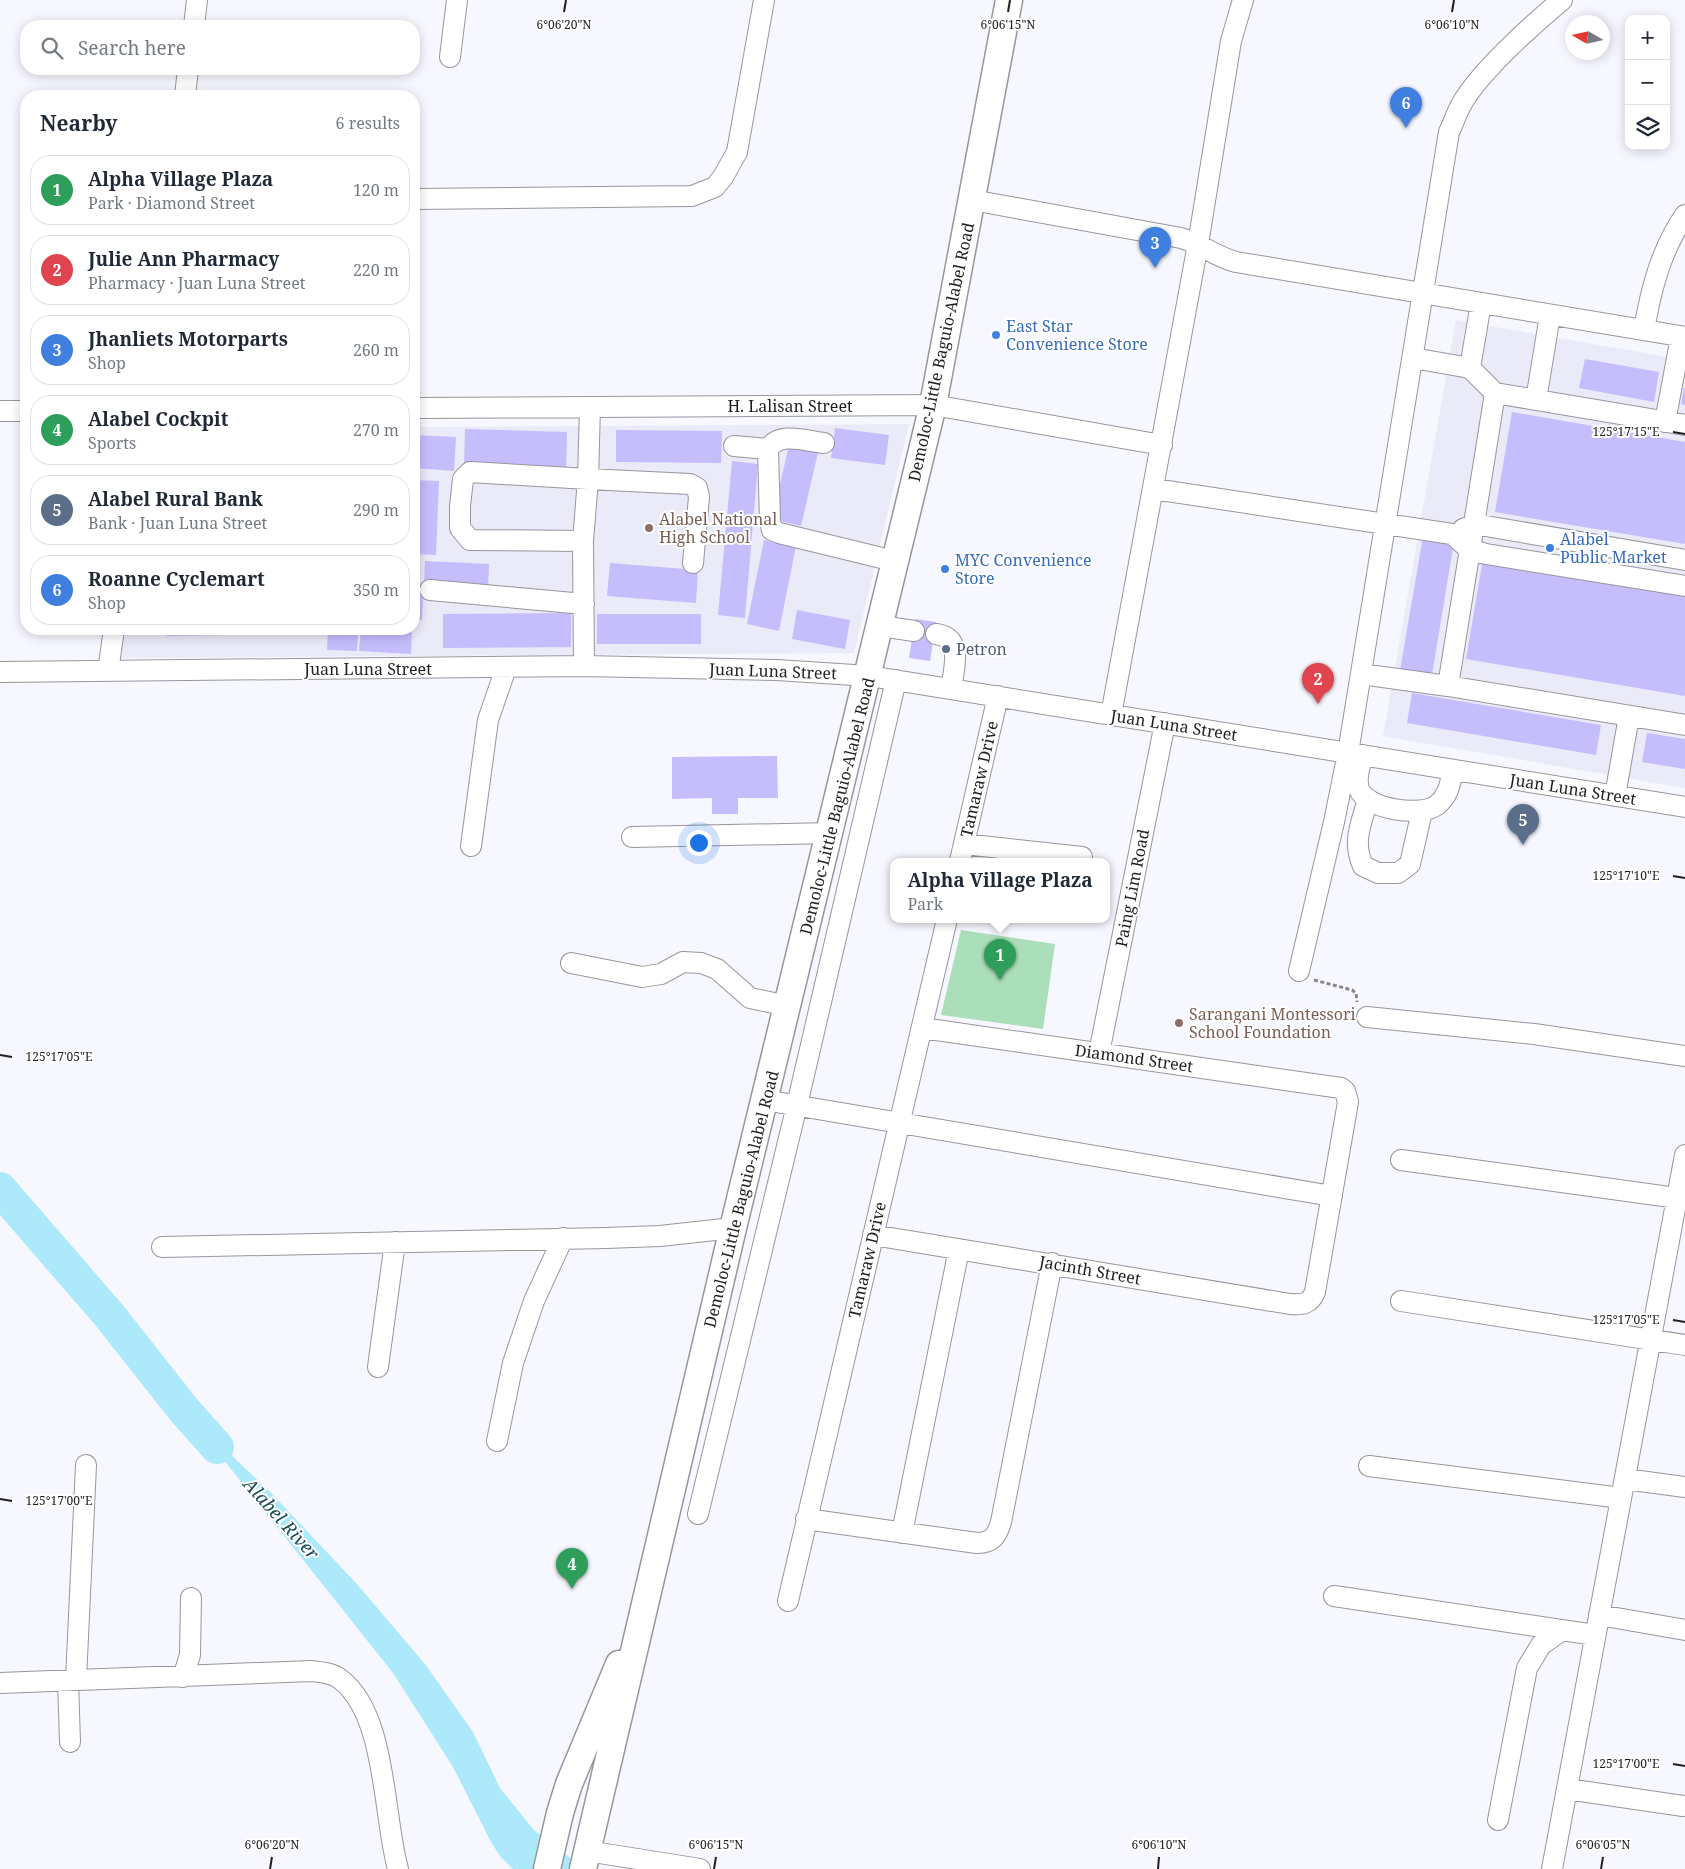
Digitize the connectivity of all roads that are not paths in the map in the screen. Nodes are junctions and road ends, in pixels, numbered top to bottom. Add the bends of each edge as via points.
1 (197, 0) edge
2 (456, 0) edge
3 (764, 0) edge
4 (1009, 0) edge
5 (1243, 0) edge
6 (1562, 0) edge
7 (195, 20) edge
8 (450, 57) dead end
9 (187, 75) edge
10 (186, 90) edge
11 (420, 199) edge
12 (972, 200) junction
13 (1685, 215) edge
14 (1198, 244) junction
15 (1423, 294) junction
16 (1481, 303) junction
17 (1550, 314) junction
18 (1644, 330) junction
19 (1683, 337) edge
20 (1413, 358) junction
21 (1470, 368) junction
22 (1495, 392) junction
23 (1536, 400) junction
24 (934, 405) junction
25 (590, 407) junction
26 (420, 408) edge
27 (0, 411) edge
28 (20, 411) edge
29 (1665, 422) junction
30 (1685, 425) edge
31 (824, 443) dead end
32 (1162, 445) junction
33 (734, 446) dead end
34 (768, 449) junction
35 (588, 479) junction
36 (1154, 489) junction
37 (1386, 524) junction
38 (1474, 524) junction
39 (1452, 534) junction
40 (583, 541) junction
41 (1470, 550) junction
42 (1637, 552) junction
43 (1685, 560) edge
44 (894, 561) junction
45 (693, 563) dead end
46 (1632, 577) junction
47 (1685, 586) edge
48 (430, 590) dead end
49 (584, 604) junction
50 (881, 626) junction
51 (914, 631) dead end
52 (936, 634) dead end
53 (113, 635) edge
54 (584, 666) junction
55 (506, 668) junction
56 (0, 672) edge
57 (108, 672) junction
58 (1361, 674) junction
59 (869, 676) junction
60 (896, 680) junction
61 (1448, 686) junction
62 (951, 689) junction
63 (998, 696) junction
64 (1111, 714) junction
65 (1629, 716) junction
66 (1165, 723) junction
67 (1685, 725) edge
68 (1356, 754) junction
69 (1453, 770) junction
70 (1351, 774) junction
71 (1615, 796) junction
72 (1368, 799) junction
73 (1685, 807) edge
74 (1422, 811) junction
75 (831, 832) junction
76 (632, 837) dead end
77 (471, 846) dead end
78 (962, 852) edge
79 (1082, 857) dead end
80 (946, 923) edge
81 (571, 963) dead end
82 (1299, 971) road end
83 (788, 1006) junction
84 (1367, 1017) road end
85 (922, 1028) junction
86 (1099, 1053) junction
87 (1685, 1056) edge
88 (764, 1100) junction
89 (797, 1106) junction
90 (900, 1123) junction
91 (1685, 1155) edge
92 (1401, 1160) dead end
93 (1332, 1196) junction
94 (1681, 1199) edge
95 (733, 1228) junction
96 (873, 1235) junction
97 (562, 1238) junction
98 (395, 1242) junction
99 (162, 1247) dead end
100 (959, 1248) junction
101 (1052, 1263) junction
102 (1401, 1301) dead end
103 (1651, 1339) junction
104 (1685, 1345) edge
105 (378, 1367) dead end
106 (497, 1441) dead end
107 (86, 1465) dead end
108 (1369, 1466) dead end
109 (1625, 1479) junction
110 (1685, 1487) edge
111 (1621, 1498) junction
112 (698, 1514) dead end
113 (806, 1519) junction
114 (902, 1533) junction
115 (1334, 1596) dead end
116 (192, 1598) dead end
117 (788, 1601) dead end
118 (644, 1607) junction
119 (1599, 1615) junction
120 (1562, 1630) junction
121 (1685, 1630) edge
122 (1595, 1635) junction
123 (184, 1677) junction
124 (72, 1681) junction
125 (0, 1683) edge
126 (70, 1742) dead end
127 (1567, 1789) junction
128 (1683, 1806) dead end
129 (1498, 1820) dead end
130 (585, 1860) edge
131 (398, 1869) edge
132 (547, 1869) edge
133 (700, 1869) edge
134 (1552, 1869) edge

1 - 7 street
2 - 8 street
3 - 11 street via 738,152 715,187 692,196
4 - 12 main road, Demoloc-Little Baguio-Alabel Road
5 - 14 street via 1231,41
6 - 15 street via 1504,54 1460,106 1449,132
9 - 10 street
12 - 14 street via 1170,236
12 - 24 main road, Demoloc-Little Baguio-Alabel Road
13 - 18 street via 1662,257
14 - 15 street via 1217,256 1236,262
14 - 32 street
15 - 16 street
15 - 20 street
16 - 17 street
16 - 21 street
17 - 18 street
17 - 23 street
18 - 19 street
19 - 29 street
20 - 21 street
20 - 37 street
21 - 22 street
22 - 23 street
22 - 38 street
23 - 29 street
24 - 25 street, H. Lalisan Street
24 - 32 street, H. Lalisan Street
24 - 44 main road, Demoloc-Little Baguio-Alabel Road
25 - 26 street, H. Lalisan Street
25 - 35 street
27 - 28 street
29 - 30 street
31 - 34 street via 781,438 772,442
32 - 36 street
33 - 34 street
34 - 44 street via 772,530
35 - 40 street
35 - 40 street via 470,472 463,479 460,506 460,528 470,540
35 - 45 street via 690,484 697,488
36 - 37 street
36 - 64 street
37 - 39 street
37 - 58 street
38 - 39 street
38 - 41 street
38 - 42 street
39 - 41 street
40 - 49 street
41 - 46 street
41 - 61 street
42 - 43 street
42 - 46 street
44 - 50 main road, Demoloc-Little Baguio-Alabel Road
46 - 47 street
48 - 49 street
49 - 54 street
50 - 51 street
50 - 59 main road, Demoloc-Little Baguio-Alabel Road
52 - 62 street via 944,635 952,642 956,654
53 - 57 street
54 - 55 street, Juan Luna Street
54 - 59 street, Juan Luna Street via 778,670
55 - 57 street, Juan Luna Street
55 - 77 street via 488,720
56 - 57 street, Juan Luna Street
58 - 61 street
58 - 68 street
59 - 60 street, Juan Luna Street
59 - 75 main road, Demoloc-Little Baguio-Alabel Road
60 - 62 street, Juan Luna Street
60 - 89 street
61 - 65 street
62 - 63 street, Juan Luna Street
63 - 64 street, Juan Luna Street
63 - 78 street, Tamaraw Drive
64 - 66 street, Juan Luna Street
65 - 67 street
65 - 71 street
66 - 68 street, Juan Luna Street
66 - 86 street, Paing Lim Road
68 - 69 street, Juan Luna Street
68 - 70 street
69 - 71 street, Juan Luna Street
69 - 74 street via 1448,792 1436,805
70 - 72 street
70 - 82 street via 1334,822
71 - 73 street, Juan Luna Street
72 - 74 street via 1380,806
72 - 74 street via 1357,838 1357,853 1363,866 1378,872 1398,874 1410,864
75 - 76 street
75 - 83 main road, Demoloc-Little Baguio-Alabel Road
78 - 79 street
80 - 85 street, Tamaraw Drive
81 - 83 street via 642,977 661,974 683,962 701,963 717,969 750,998
83 - 88 main road, Demoloc-Little Baguio-Alabel Road
84 - 87 street via 1534,1034
85 - 86 street, Diamond Street
85 - 90 street, Tamaraw Drive
86 - 93 street, Diamond Street via 1336,1087 1345,1091 1348,1102
88 - 89 street
88 - 95 main road, Demoloc-Little Baguio-Alabel Road
89 - 90 street
89 - 112 street
90 - 93 street
90 - 96 street, Tamaraw Drive
91 - 94 street
92 - 94 street
93 - 101 street, Jacinth Street via 1315,1292 1306,1304 1290,1304
94 - 103 street
95 - 97 street via 660,1236
95 - 118 main road, Demoloc-Little Baguio-Alabel Road
96 - 100 street, Jacinth Street
96 - 113 street, Tamaraw Drive
97 - 98 street
97 - 106 street via 534,1301 513,1363
98 - 99 street
98 - 105 street
100 - 101 street, Jacinth Street
100 - 114 street
101 - 114 street via 998,1533 992,1540 977,1543
102 - 103 street
103 - 104 street
103 - 109 street
107 - 124 street
108 - 111 street
109 - 110 street
109 - 111 street
111 - 119 street
113 - 114 street
113 - 117 street, Tamaraw Drive
115 - 120 street
116 - 123 street via 190,1655
118 - 130 main road, Demoloc-Little Baguio-Alabel Road
118 - 132 main road, Demoloc-Little Baguio-Alabel Road via 583,1745
119 - 121 street
119 - 122 street
120 - 122 street
120 - 129 street via 1540,1645 1527,1668
122 - 127 street
123 - 124 street
123 - 131 street via 311,1671 340,1678 352,1690 374,1731
124 - 125 street
124 - 126 street
127 - 128 street
127 - 134 street
130 - 133 street

